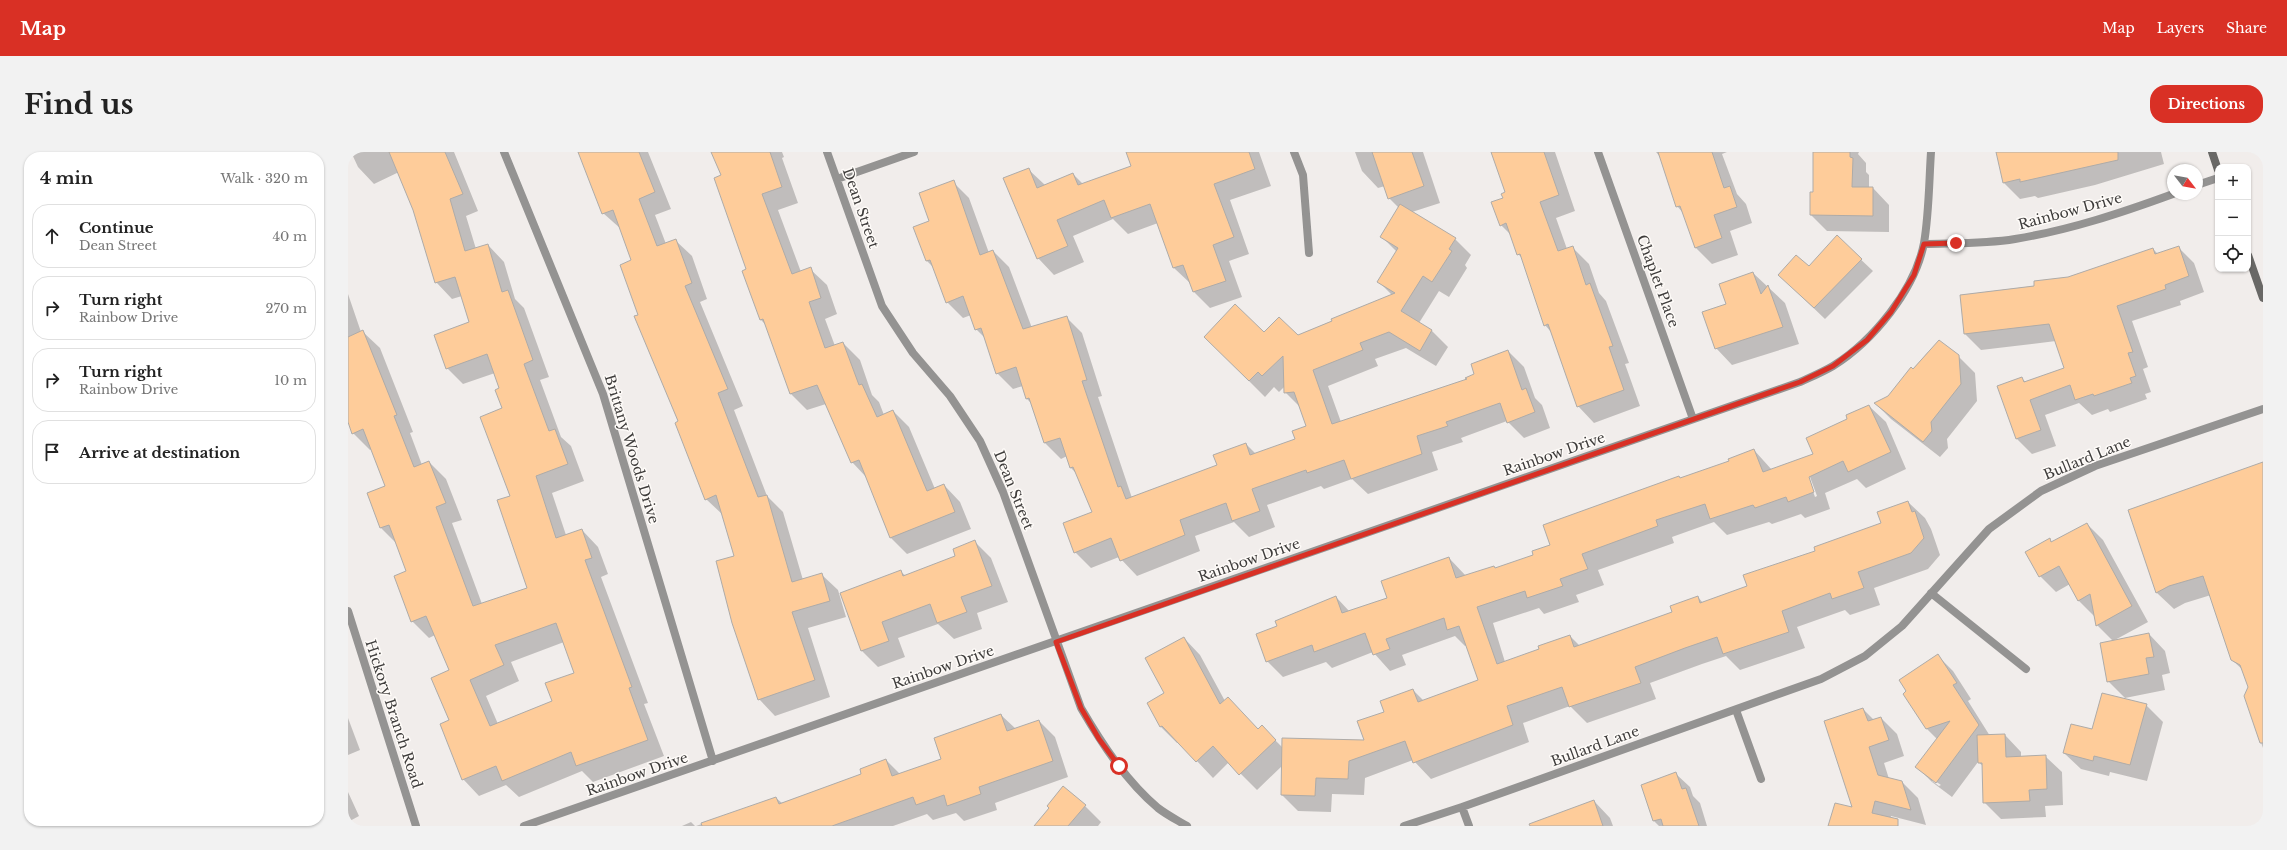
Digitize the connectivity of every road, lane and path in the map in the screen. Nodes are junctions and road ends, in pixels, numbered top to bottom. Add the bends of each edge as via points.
1 (504, 152) edge
2 (827, 152) edge
3 (914, 152) edge
4 (1294, 152) edge
5 (1598, 152) edge
6 (1931, 152) edge
7 (2212, 152) edge
8 (2216, 164) edge
9 (837, 179) junction
10 (2215, 179) edge
11 (2203, 183) edge
12 (2167, 196) edge
13 (1924, 244) junction
14 (1309, 253) dead end
15 (2251, 264) edge
16 (2263, 298) edge
17 (2263, 409) edge
18 (1693, 419) junction
19 (1931, 593) junction
20 (348, 610) edge
21 (1056, 642) junction
22 (2026, 669) dead end
23 (1736, 710) junction
24 (713, 762) junction
25 (1761, 779) dead end
26 (1462, 807) junction
27 (416, 826) edge
28 (524, 826) edge
29 (1187, 826) edge
30 (1404, 826) edge
31 (1469, 826) edge

1 - 24 street, Brittany Woods Drive via 602,394
2 - 9 street, Dean Street
3 - 9 street
4 - 14 street via 1303,175
5 - 18 street, Chaplet Place
6 - 13 street, Rainbow Drive
7 - 8 main road
9 - 21 street, Dean Street via 882,306 913,353 950,396 980,440 1003,492
10 - 11 street
12 - 13 street, Rainbow Drive via 2113,216 2022,238
13 - 18 street, Rainbow Drive via 1914,275 1891,312 1867,340 1833,366 1800,382
15 - 16 main road
17 - 19 street, Bullard Lane via 2096,466 2041,491 1989,529
18 - 21 street, Rainbow Drive
19 - 22 street
19 - 23 street, Bullard Lane via 1902,626 1865,656 1821,679
20 - 27 street, Hickory Branch Road
21 - 24 street, Rainbow Drive
21 - 29 street, Dean Street via 1081,708 1099,739 1119,766 1158,808
23 - 25 street
23 - 26 street, Bullard Lane
24 - 28 street, Rainbow Drive
26 - 30 street, Bullard Lane
26 - 31 street

